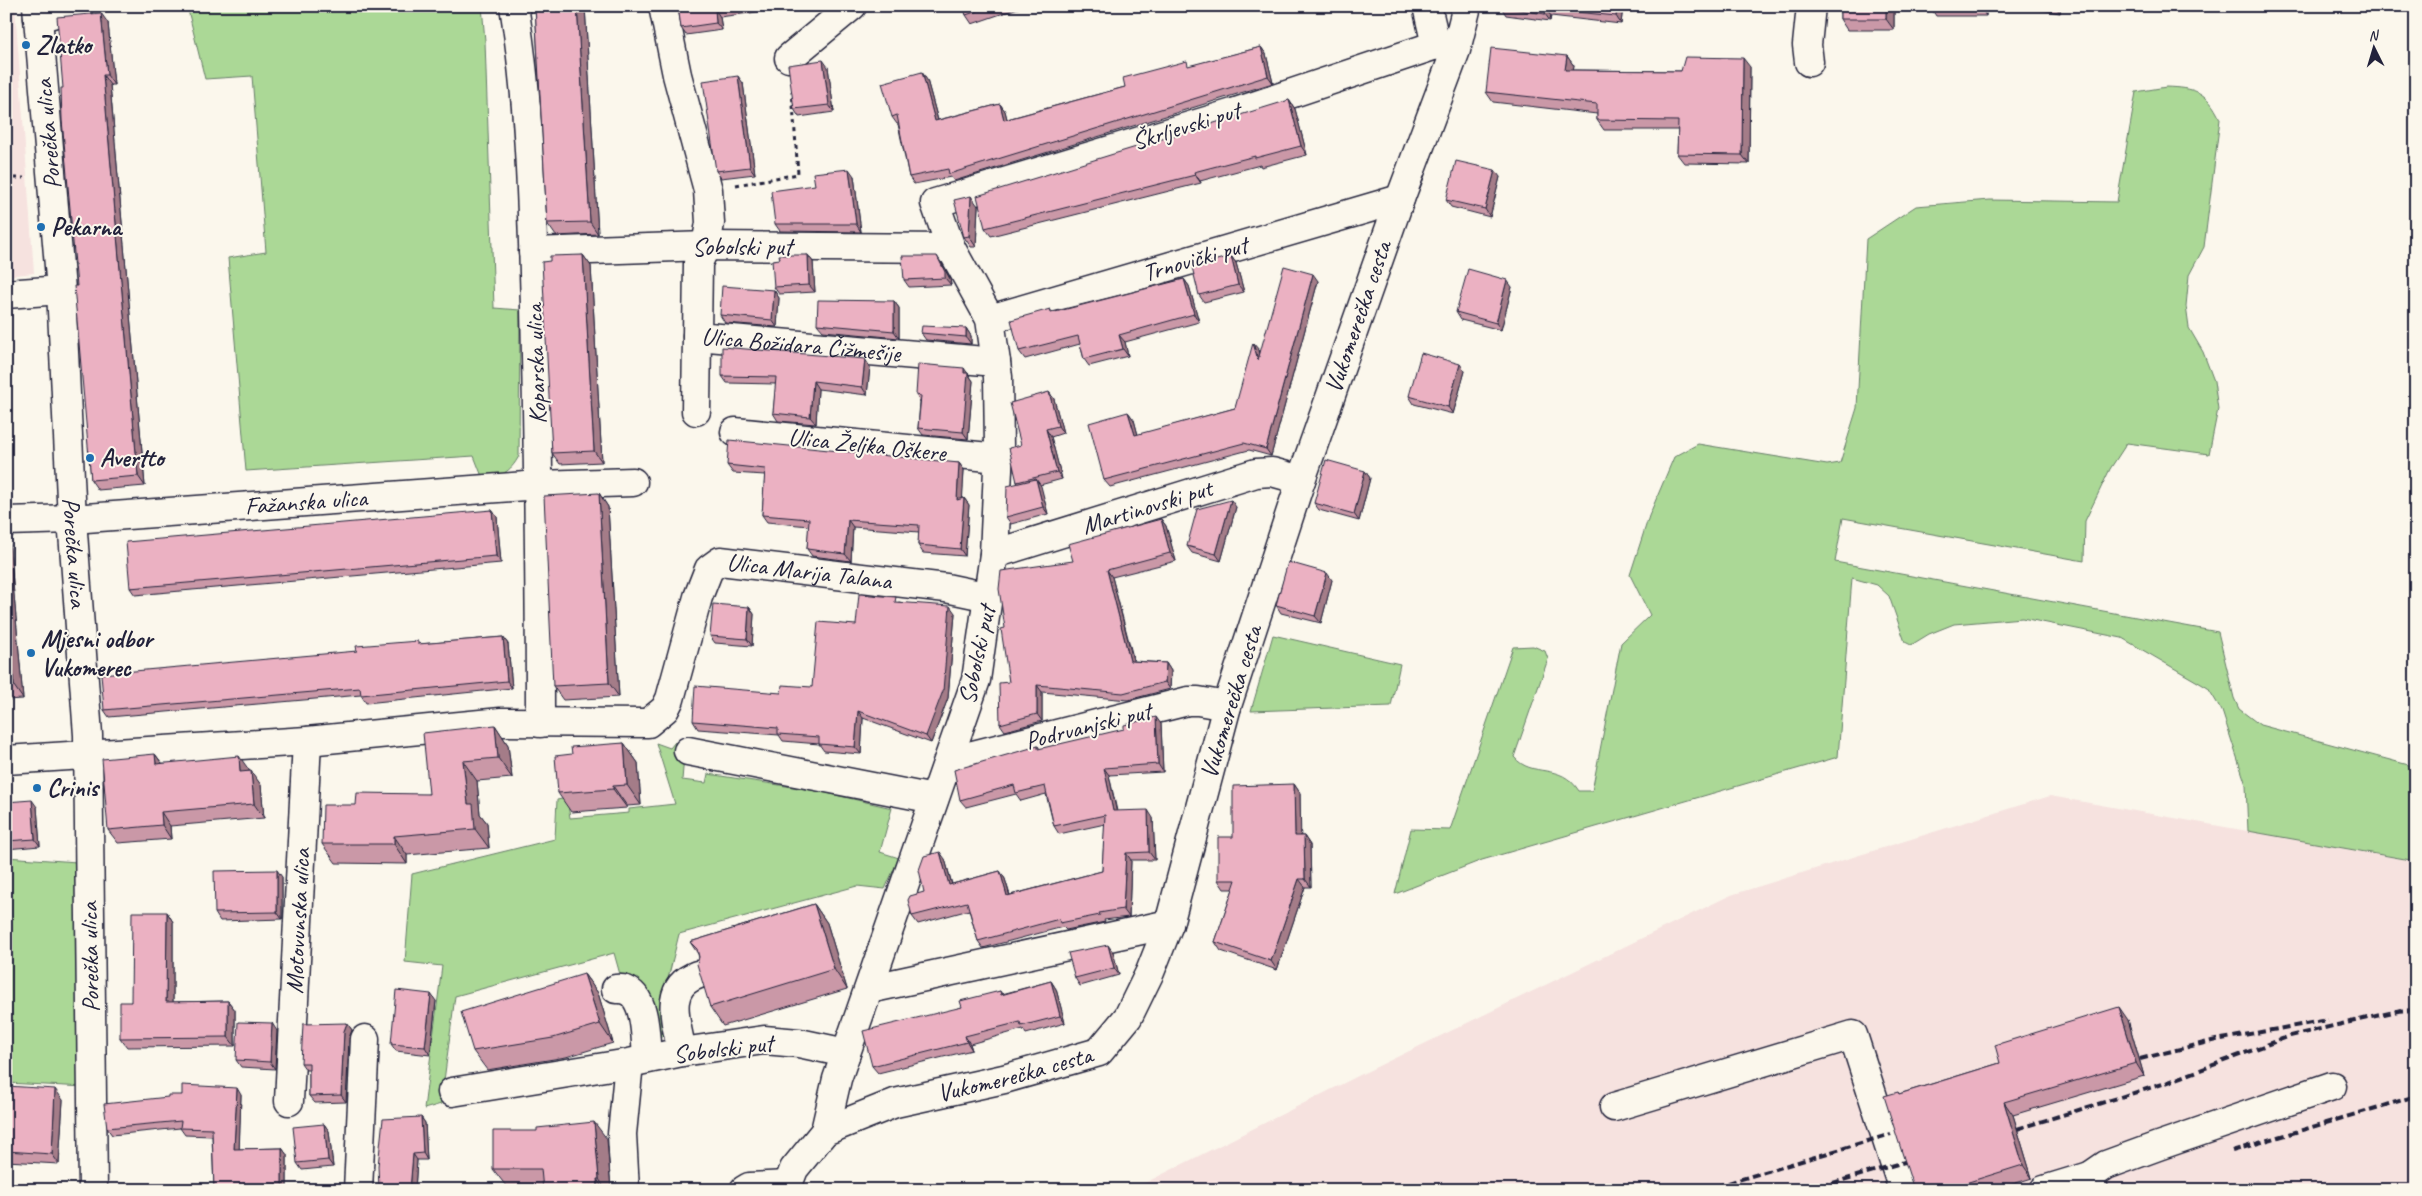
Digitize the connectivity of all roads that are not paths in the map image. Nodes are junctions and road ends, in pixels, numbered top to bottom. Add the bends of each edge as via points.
1 (79, 6) edge
2 (514, 6) edge
3 (663, 6) edge
4 (852, 6) edge
5 (1427, 6) edge
6 (1467, 6) edge
7 (1811, 6) edge
8 (37, 12) edge
9 (1446, 48) junction
10 (789, 58) road end
11 (1809, 62) dead end
12 (1400, 199) junction
13 (935, 203) joint
14 (706, 246) junction
15 (951, 248) junction
16 (533, 252) junction
17 (61, 290) junction
18 (6, 294) edge
19 (990, 319) junction
20 (696, 336) junction
21 (996, 362) junction
22 (696, 412) dead end
23 (735, 432) dead end
24 (999, 458) junction
25 (1301, 480) junction
26 (633, 482) dead end
27 (539, 485) junction
28 (72, 519) junction
29 (7, 521) edge
30 (994, 554) junction
31 (989, 597) junction
32 (1227, 706) junction
33 (540, 723) junction
34 (307, 741) junction
35 (688, 751) dead end
36 (88, 755) junction
37 (6, 760) edge
38 (949, 761) junction
39 (934, 799) junction
40 (1169, 924) junction
41 (696, 975) edge
42 (616, 988) dead end
43 (869, 988) junction
44 (365, 1039) dead end
45 (682, 1052) junction
46 (846, 1053) junction
47 (638, 1061) junction
48 (2332, 1086) dead end
49 (452, 1092) dead end
50 (289, 1101) dead end
51 (1614, 1107) dead end
52 (825, 1131) junction
53 (2092, 1183) edge
54 (787, 1187) edge
55 (93, 1190) edge
56 (358, 1190) edge
57 (625, 1190) edge
58 (744, 1190) edge
59 (1903, 1190) edge
60 (2044, 1190) edge

1 - 8 street
2 - 16 street, Koparska ulica via 524,64
3 - 14 street, Ulica Božidara Čižmešije via 677,75 708,190 710,223
4 - 10 street
5 - 9 street
6 - 9 street, Vukomerečka cesta
7 - 11 street via 1807,45
8 - 17 street, Porečka ulica
9 - 12 street, Vukomerečka cesta
9 - 13 street, Škrljevski put
12 - 19 street, Trnovički put
12 - 25 street, Vukomerečka cesta
13 - 15 street, Sobolski put
14 - 15 street, Sobolski put
14 - 16 street, Sobolski put
14 - 20 street, Ulica Božidara Čižmešije via 698,263
15 - 19 street, Sobolski put
16 - 27 street, Koparska ulica
17 - 18 street
17 - 28 street, Porečka ulica
19 - 21 street, Sobolski put
20 - 21 street, Ulica Božidara Čižmešije
20 - 22 street
21 - 24 street, Sobolski put
23 - 24 street, Ulica Željka Oškere
24 - 30 street, Sobolski put
25 - 30 street, Martinovski put via 1272,472 1256,473
25 - 32 street, Vukomerečka cesta
26 - 27 street, Fažanska ulica
27 - 28 street, Fažanska ulica
27 - 33 street, Koparska ulica
28 - 29 street, Fažanska ulica
28 - 36 street, Porečka ulica
30 - 31 street, Sobolski put
31 - 33 street, Ulica Marija Talana via 946,588 720,561 709,569 698,597 665,709 648,724
31 - 38 street, Sobolski put via 976,680
32 - 38 street, Podrvanjski put via 1188,701
32 - 40 street, Vukomerečka cesta
33 - 34 street via 501,722
34 - 36 street
34 - 50 street, Motovunska ulica
35 - 39 street
36 - 37 street
36 - 55 street, Porečka ulica
38 - 39 street, Sobolski put
39 - 43 street, Sobolski put
40 - 43 street
40 - 52 street, Vukomerečka cesta via 1128,1017 1099,1052 1004,1079 895,1103
41 - 45 street via 682,983 674,996
42 - 47 street via 628,990 640,1004
43 - 46 street, Sobolski put
44 - 56 street
45 - 46 street, Sobolski put via 764,1040 799,1043
45 - 47 street, Sobolski put
46 - 52 street, Sobolski put
47 - 49 street, Sobolski put
47 - 57 street via 622,1134
48 - 53 street via 2106,1165
51 - 59 street via 1853,1035
52 - 54 street, Vukomerečka cesta via 794,1169
53 - 60 street
54 - 58 street via 749,1187

